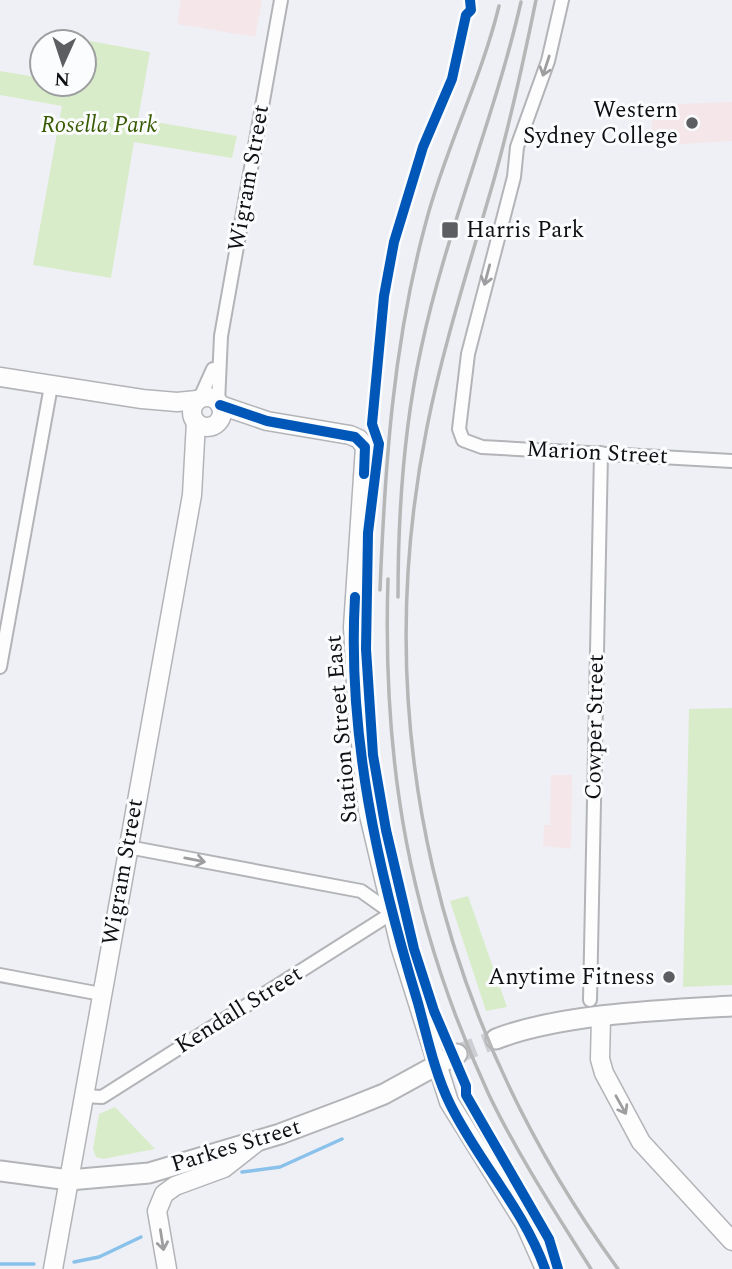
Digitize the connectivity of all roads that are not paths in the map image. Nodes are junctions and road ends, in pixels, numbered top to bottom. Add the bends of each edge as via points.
1 (281, 0) edge
2 (562, 0) edge
3 (0, 377) edge
4 (51, 386) junction
5 (207, 411) junction
6 (601, 453) junction
7 (732, 461) edge
8 (0, 667) edge
9 (128, 847) junction
10 (392, 912) junction
11 (0, 975) edge
12 (101, 994) junction
13 (590, 1000) dead end
14 (732, 1006) edge
15 (601, 1018) junction
16 (496, 1039) tunnel mouth
17 (457, 1054) tunnel mouth
18 (437, 1065) junction
19 (83, 1096) junction
20 (258, 1140) junction
21 (0, 1171) edge
22 (69, 1180) junction
23 (732, 1241) edge
24 (53, 1269) edge
25 (167, 1269) edge
26 (545, 1269) edge

1 - 5 street, Wigram Street
2 -> 6 street, Marion Street via 548,61 517,147 514,177 468,354 458,423 463,440 482,447
3 - 4 street
4 - 5 street via 177,402
4 - 8 street
5 - 9 street, Wigram Street
5 - 10 street, Station Street East via 350,435 363,442 353,627 356,704 368,811
6 - 7 street, Marion Street
6 - 13 street, Cowper Street
9 -> 10 street via 361,891
9 - 12 street, Wigram Street
10 - 18 street, Station Street East
10 - 19 street, Kendall Street via 99,1099
11 - 12 street
12 - 19 street, Wigram Street
14 - 15 main road
15 - 16 main road via 535,1027
15 -> 23 street via 604,1073 641,1142
17 - 18 main road, Parkes Street
18 - 20 main road, Parkes Street via 384,1094
18 - 26 street, Station Street East via 449,1102 525,1224
19 - 22 street, Wigram Street
20 - 22 main road, Parkes Street via 149,1173
20 -> 25 street via 224,1168 164,1194 157,1211
21 - 22 main road, Parkes Street
22 - 24 street, Wigram Street

